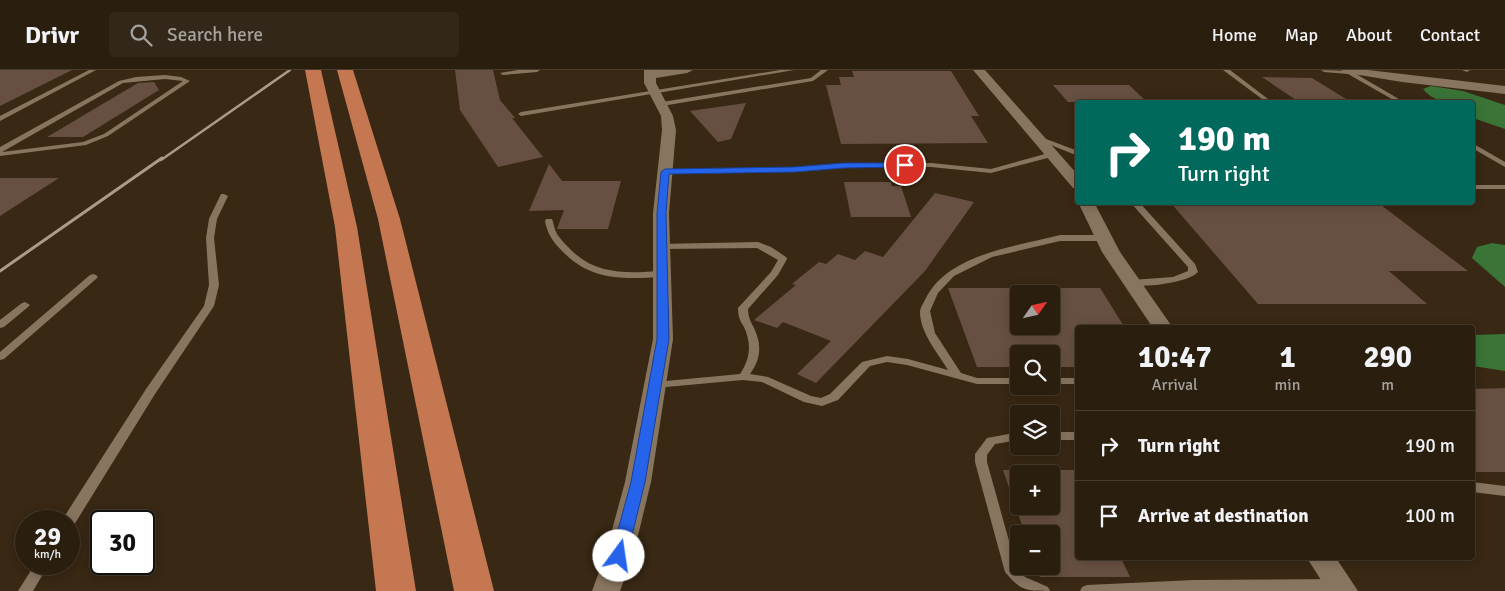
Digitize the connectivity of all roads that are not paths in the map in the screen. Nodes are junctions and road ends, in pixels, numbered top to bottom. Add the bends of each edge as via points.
1 (93, 70) edge
2 (313, 70) edge
3 (537, 70) edge
4 (687, 70) edge
5 (791, 70) edge
6 (824, 70) edge
7 (979, 70) edge
8 (1226, 70) edge
9 (1324, 70) edge
10 (1348, 71) edge
11 (503, 73) dead end
12 (347, 76) edge
13 (654, 85) edge
14 (1505, 90) edge
15 (1266, 100) edge
16 (1398, 100) edge
17 (520, 114) dead end
18 (0, 118) edge
19 (1038, 138) junction
20 (1475, 147) edge
21 (0, 152) edge
22 (1075, 153) edge
23 (1052, 154) junction
24 (1505, 165) edge
25 (665, 172) junction
26 (1075, 181) edge
27 (1475, 187) edge
28 (1505, 187) edge
29 (224, 196) dead end
30 (1087, 205) edge
31 (1137, 205) edge
32 (549, 221) dead end
33 (1102, 238) junction
34 (662, 246) junction
35 (662, 274) junction
36 (93, 278) dead end
37 (1132, 283) junction
38 (25, 305) dead end
39 (0, 325) edge
40 (1160, 325) edge
41 (0, 357) edge
42 (956, 375) junction
43 (743, 377) junction
44 (1010, 381) edge
45 (1060, 381) edge
46 (1075, 381) edge
47 (655, 385) junction
48 (1060, 436) edge
49 (1075, 436) edge
50 (1010, 438) edge
51 (1475, 487) edge
52 (1505, 491) edge
53 (454, 500) junction
54 (76, 510) edge
55 (1322, 560) edge
56 (35, 575) edge
57 (1342, 588) edge
58 (25, 591) edge
59 (396, 591) edge
60 (474, 591) edge
61 (485, 591) edge
62 (606, 591) edge
63 (1043, 591) edge
64 (1087, 591) edge

1 - 18 lane
2 - 59 highway via 346,227
3 - 11 lane
4 - 13 street
5 - 13 lane
6 - 13 lane via 813,79
7 - 19 street
8 - 15 lane
9 - 10 lane
10 - 14 street
10 - 16 lane
12 - 53 highway via 389,219
13 - 17 lane
13 - 25 street via 669,130
19 - 22 lane
19 - 23 street
20 - 24 lane
21 - 21 lane via 76,145 99,139 187,81 180,78 142,78 121,82
23 - 25 lane via 991,171 932,165 850,165 799,170
23 - 26 street
25 - 34 street
27 - 28 lane
29 - 54 lane via 215,214 210,238 214,284 209,306 150,392
30 - 33 street
31 - 37 lane via 1192,266 1193,272 1175,279
32 - 35 lane via 550,232 587,268 600,274 618,276
33 - 37 street
33 - 42 lane via 1060,238 1042,242 988,255 950,274 934,292 924,311 930,333
34 - 35 street
34 - 43 lane via 758,245 783,259 775,273 743,308 742,315 755,350 754,362
35 - 47 street via 663,339
36 - 41 lane
37 - 40 street
38 - 39 lane
42 - 43 lane via 887,359 866,364 834,397 822,402 764,379
42 - 44 lane via 977,381
43 - 47 lane
45 - 46 lane
47 - 62 street via 638,482 619,556
48 - 49 lane
50 - 63 lane via 991,441 981,454 981,462 1010,568 1020,581
51 - 52 lane
53 - 60 highway
53 - 61 highway
55 - 57 street
56 - 58 lane
57 - 64 lane via 1194,586

